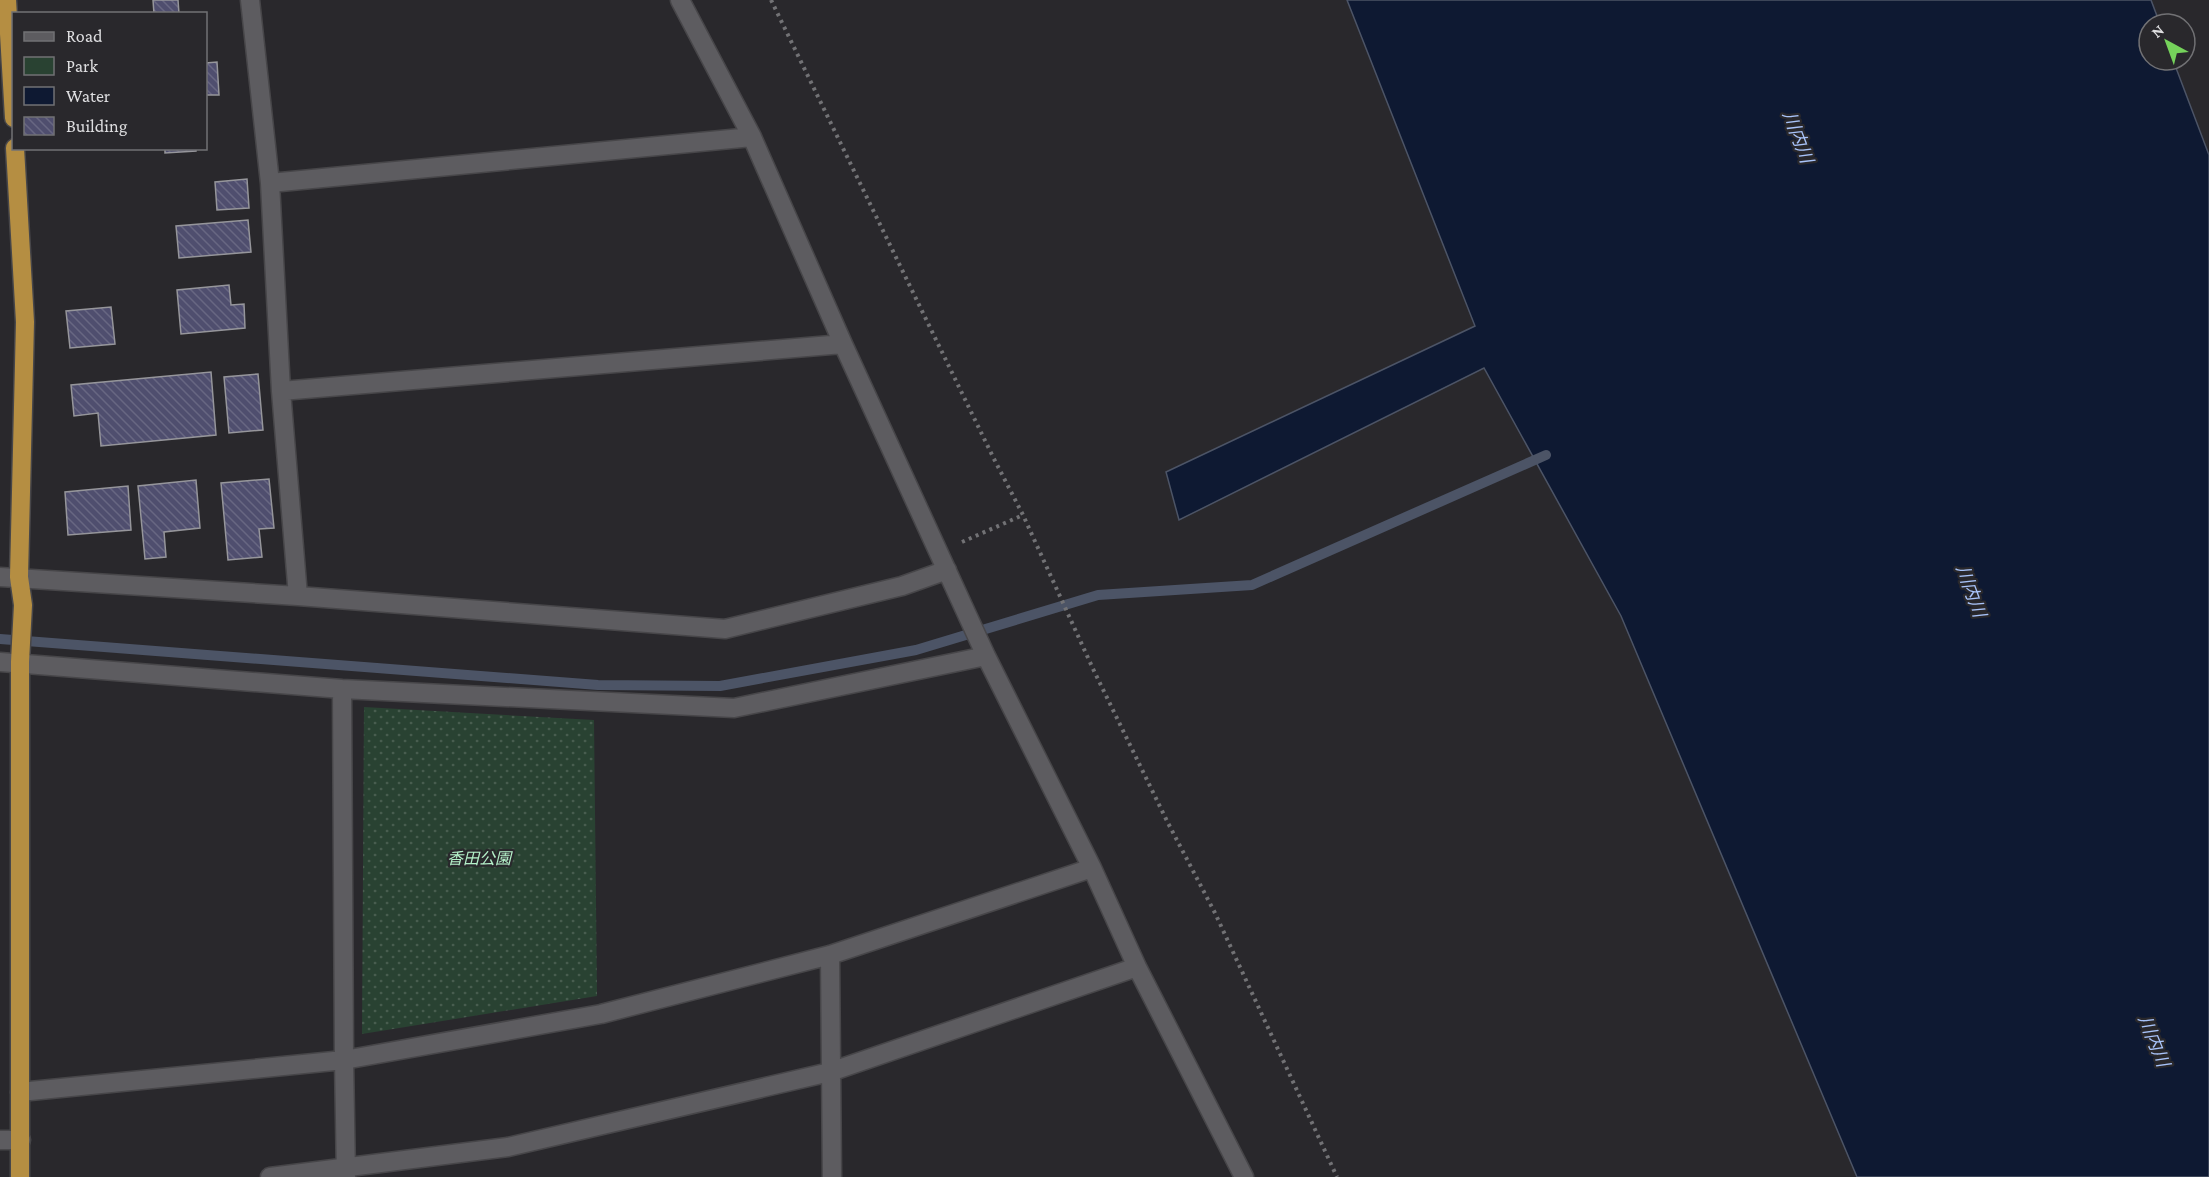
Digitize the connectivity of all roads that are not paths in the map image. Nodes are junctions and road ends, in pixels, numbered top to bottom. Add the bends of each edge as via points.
1 (7, 0) edge
2 (250, 0) edge
3 (680, 0) edge
4 (12, 84) edge
5 (752, 138) junction
6 (15, 150) edge
7 (270, 183) junction
8 (843, 344) junction
9 (281, 391) junction
10 (947, 570) junction
11 (0, 577) edge
12 (19, 577) junction
13 (298, 596) junction
14 (21, 656) junction
15 (986, 656) junction
16 (0, 662) edge
17 (342, 688) junction
18 (1092, 868) junction
19 (830, 955) junction
20 (1137, 967) junction
21 (344, 1060) junction
22 (830, 1072) junction
23 (20, 1092) junction
24 (0, 1140) edge
25 (21, 1140) junction
26 (346, 1173) edge
27 (20, 1177) edge
28 (270, 1177) edge
29 (832, 1177) edge
30 (1244, 1177) edge

1 - 4 highway
2 - 7 street
3 - 5 street
5 - 7 street
5 - 8 street
6 - 12 highway via 25,322
7 - 9 street
8 - 9 street
8 - 10 street
9 - 13 street
10 - 13 street via 902,586 725,629
10 - 15 street
11 - 12 street
12 - 13 street
12 - 14 highway via 23,605
14 - 16 street
14 - 17 street
14 - 23 highway
15 - 17 street via 734,708
15 - 18 street
17 - 21 street
18 - 19 street
18 - 20 street
19 - 21 street via 601,1014
19 - 22 street
20 - 22 street
20 - 30 street
21 - 23 street
21 - 26 street
22 - 26 street via 508,1148
22 - 29 street
23 - 25 highway
24 - 25 street
25 - 27 highway
26 - 28 street

